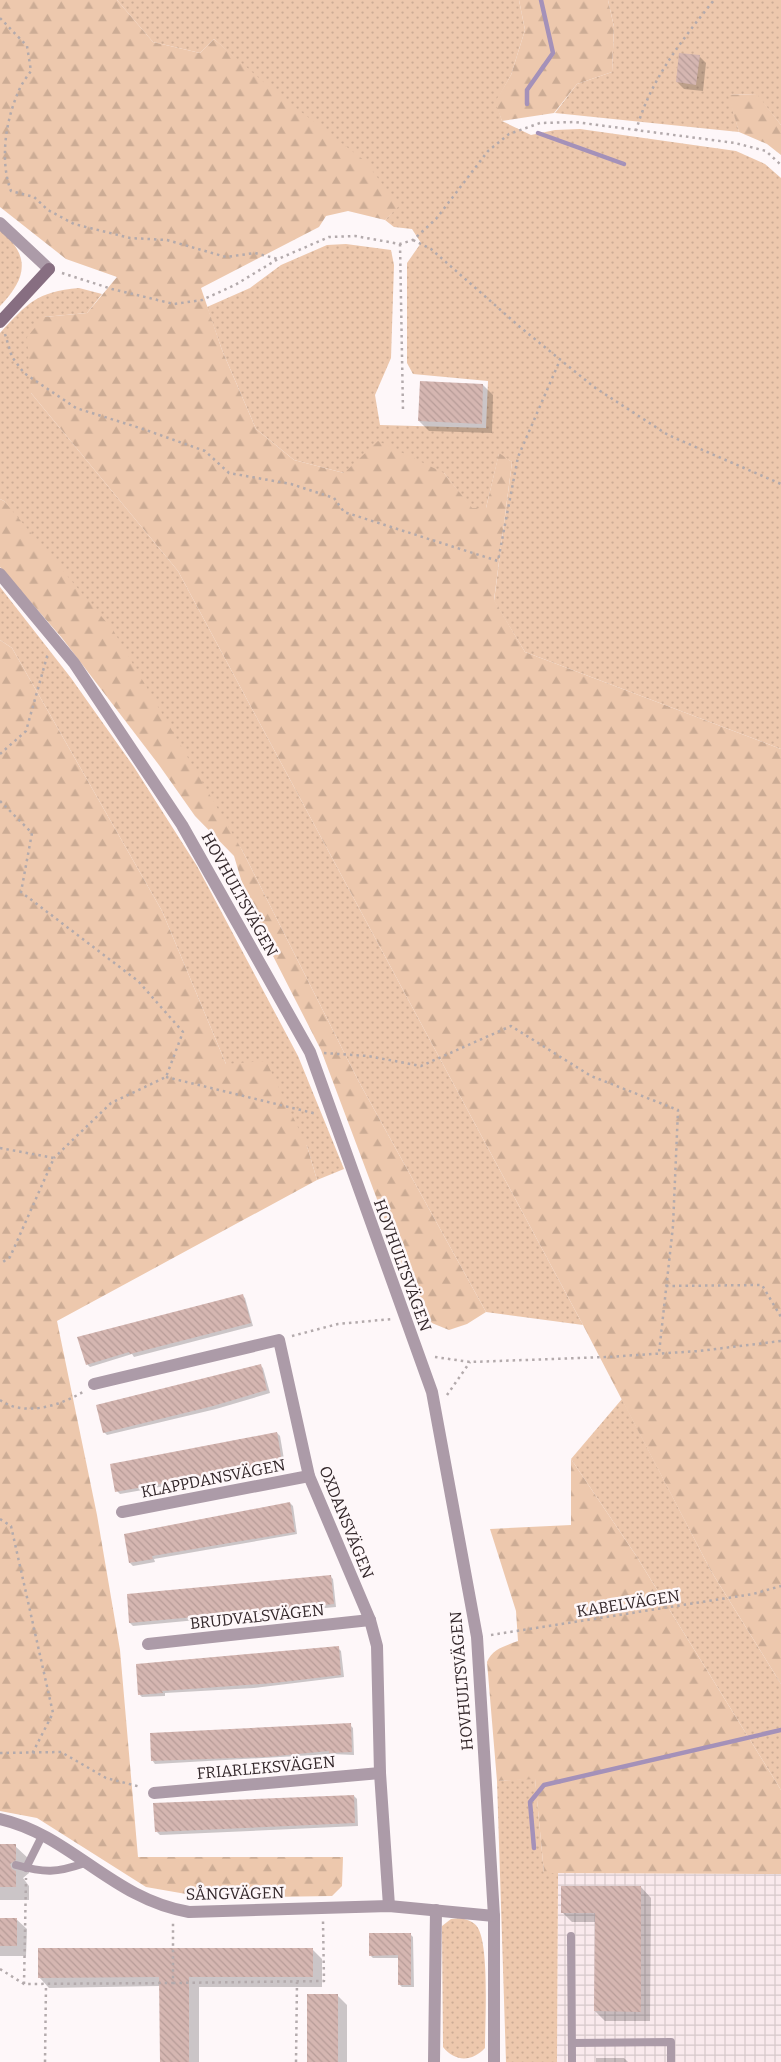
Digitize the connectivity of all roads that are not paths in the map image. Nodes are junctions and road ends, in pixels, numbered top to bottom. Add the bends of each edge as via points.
1 (0, 222) edge
2 (1, 322) edge
3 (0, 574) edge
4 (94, 1384) road end
5 (309, 1476) junction
6 (122, 1512) dead end
7 (370, 1620) junction
8 (148, 1644) dead end
9 (380, 1773) junction
10 (154, 1793) road end
11 (0, 1819) edge
12 (42, 1836) junction
13 (85, 1863) junction
14 (16, 1865) dead end
15 (26, 1868) junction
16 (389, 1906) junction
17 (436, 1910) junction
18 (494, 1916) junction
19 (571, 1936) dead end
20 (572, 2043) junction
21 (434, 2062) edge
22 (494, 2062) edge
23 (572, 2062) edge
24 (671, 2062) edge

1 - 2 street via 49,269
3 - 18 street, HOVHULTSVÄGEN via 74,663 182,825 310,1052 432,1392 477,1638
4 - 5 street, OXDANSVÄGEN via 279,1340
5 - 6 street, KLAPPDANSVÄGEN
5 - 7 street, OXDANSVÄGEN
7 - 8 street, BRUDVALSVÄGEN
7 - 9 street, OXDANSVÄGEN via 377,1646
9 - 10 street, FRIARLEKSVÄGEN
9 - 16 street, OXDANSVÄGEN
11 - 12 street, SÅNGVÄGEN
12 - 13 street, SÅNGVÄGEN
12 - 15 lane
13 - 15 lane via 57,1872
13 - 16 street, SÅNGVÄGEN via 146,1900 189,1912
14 - 15 lane
16 - 17 street, SÅNGVÄGEN
17 - 18 street, SÅNGVÄGEN
17 - 21 street
18 - 22 street, HOVHULTSVÄGEN
19 - 20 lane
20 - 23 lane
20 - 24 lane via 671,2042

